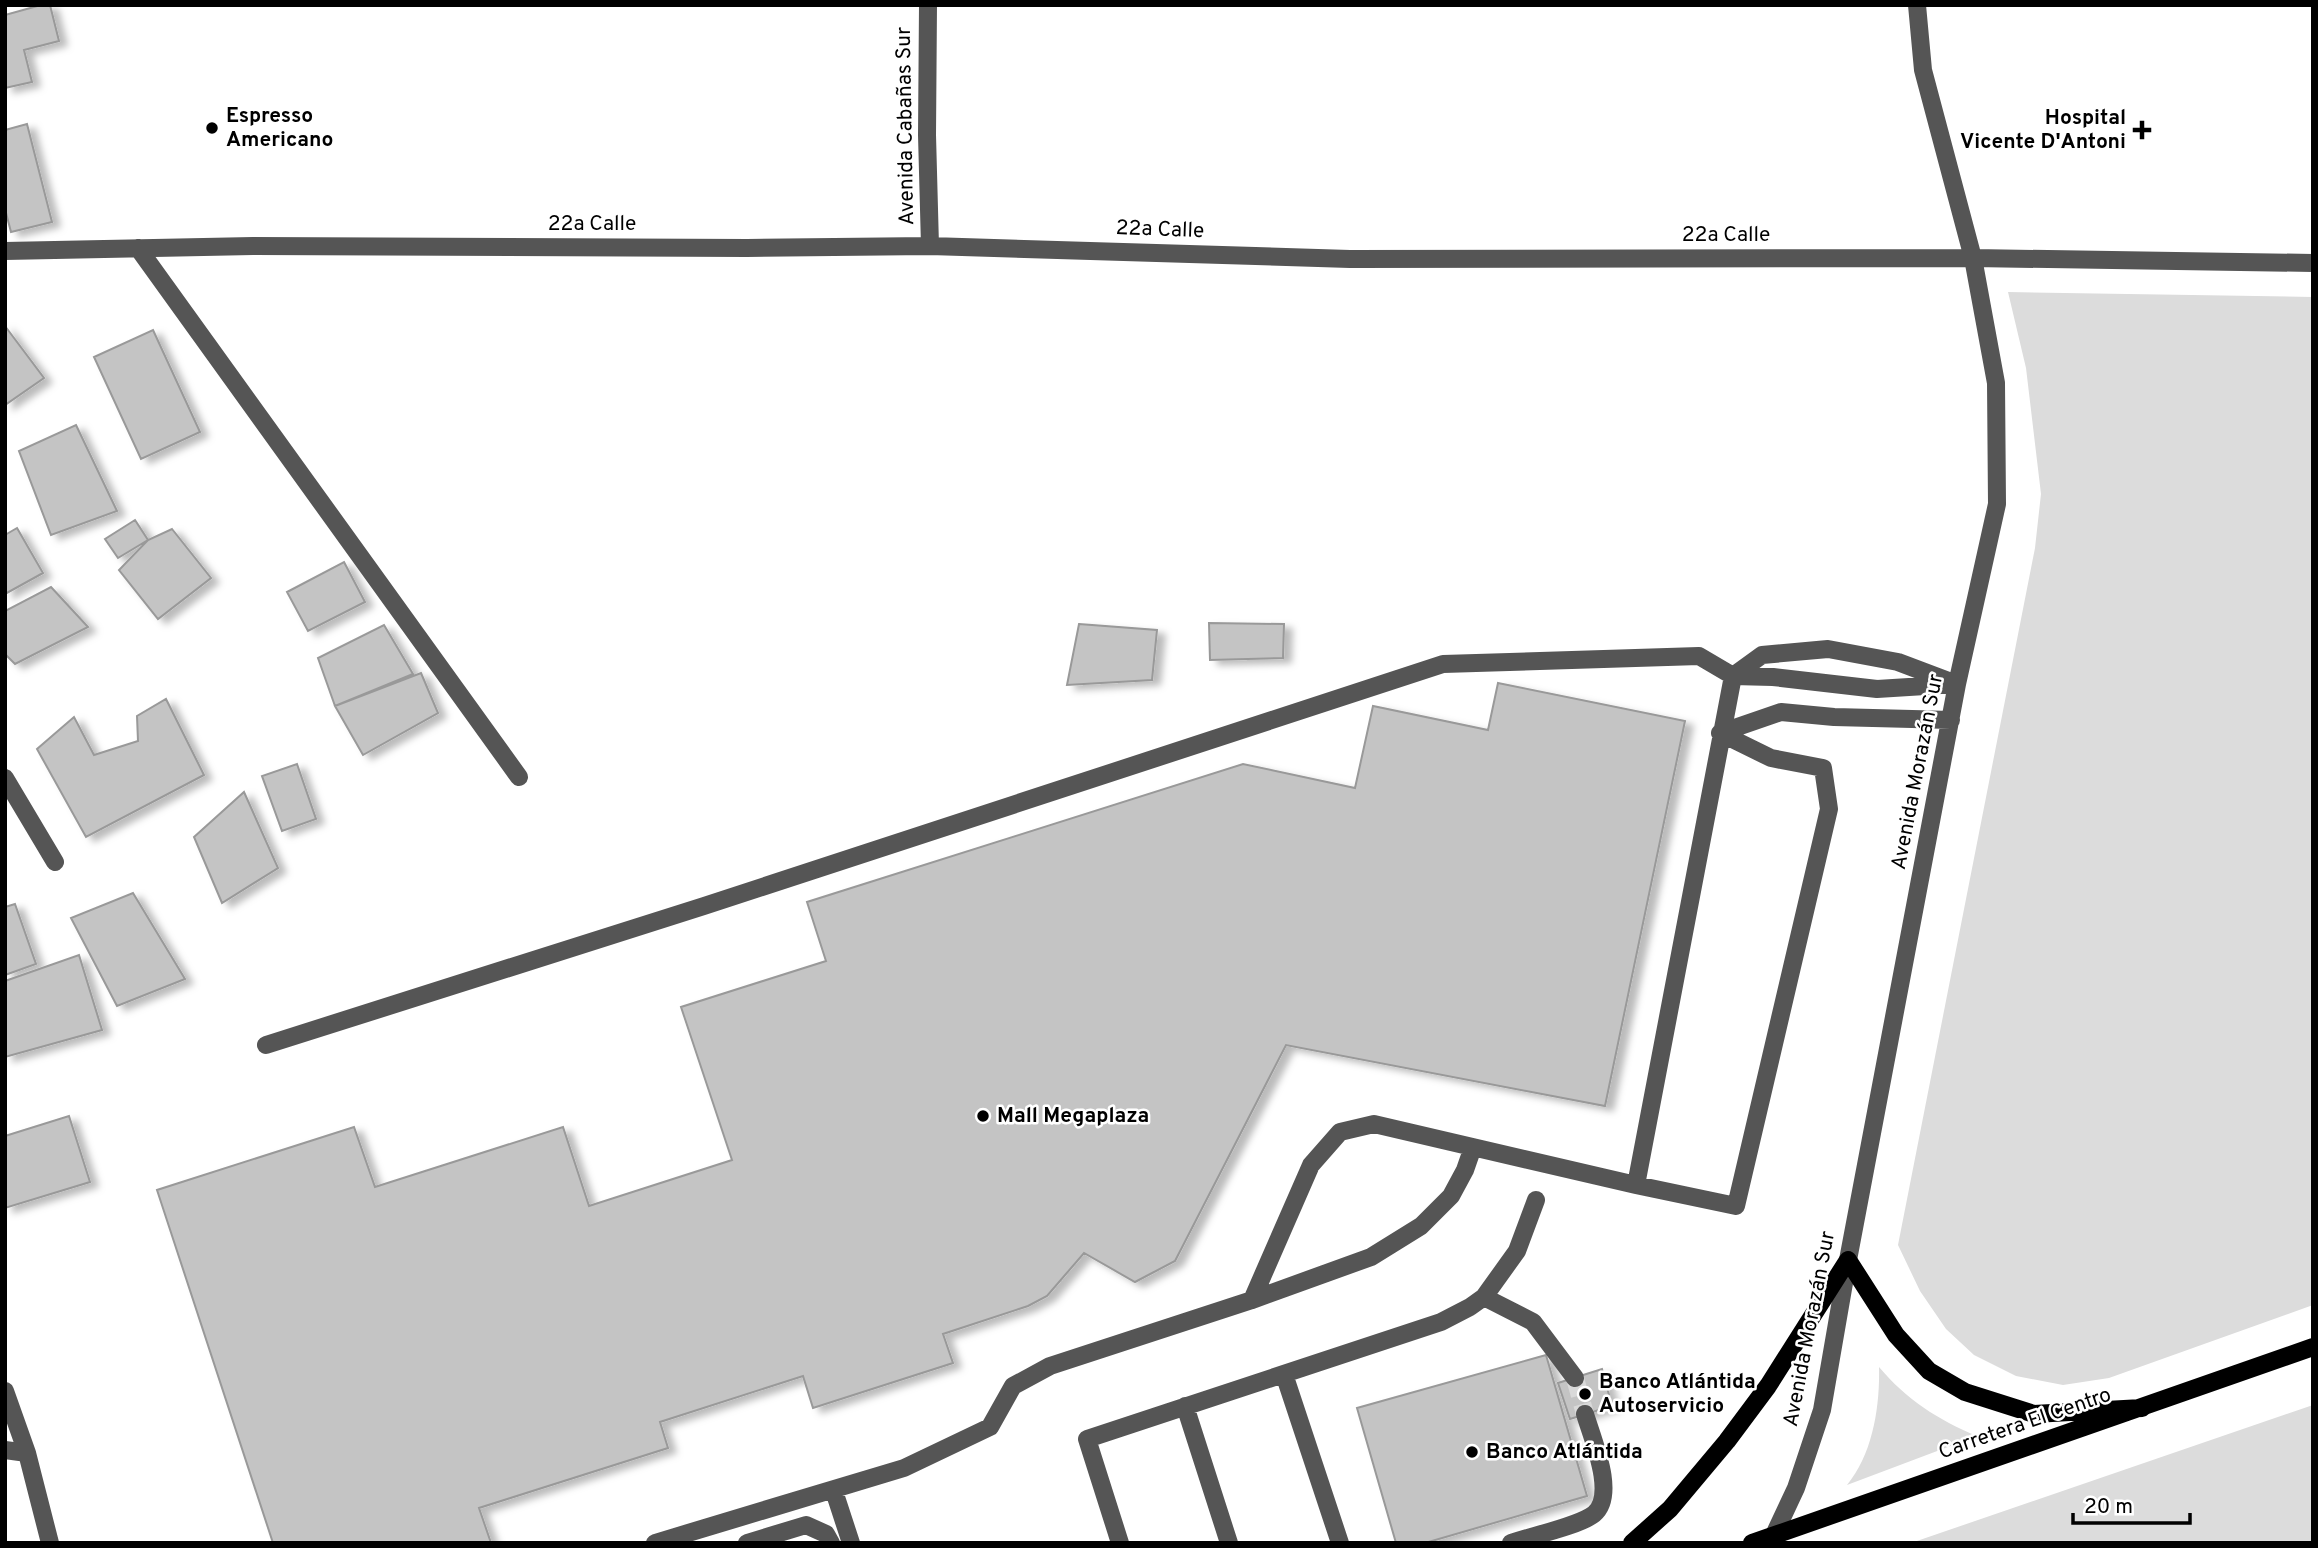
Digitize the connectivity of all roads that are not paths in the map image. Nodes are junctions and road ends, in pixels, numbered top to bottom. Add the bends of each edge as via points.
1 (928, 5) edge
2 (1917, 5) edge
3 (930, 246) junction
4 (138, 248) junction
5 (5, 251) edge
6 (1973, 258) junction
7 (2313, 263) edge
8 (1733, 676) junction
9 (1957, 684) junction
10 (1951, 720) junction
11 (1720, 733) junction
12 (519, 777) dead end
13 (5, 778) edge
14 (55, 862) dead end
15 (266, 1045) dead end
16 (1473, 1147) junction
17 (1636, 1185) junction
18 (1536, 1200) dead end
19 (1847, 1260) junction
20 (1484, 1297) junction
21 (1252, 1300) junction
22 (2313, 1347) edge
23 (1284, 1374) junction
24 (1575, 1378) tunnel mouth
25 (5, 1391) edge
26 (1185, 1406) junction
27 (2142, 1408) junction
28 (1585, 1414) tunnel mouth
29 (5, 1450) edge
30 (27, 1453) junction
31 (834, 1491) junction
32 (1774, 1539) edge
33 (50, 1543) edge
34 (655, 1543) edge
35 (747, 1543) edge
36 (831, 1543) edge
37 (851, 1543) edge
38 (1120, 1543) edge
39 (1229, 1543) edge
40 (1340, 1543) edge
41 (1511, 1543) edge
42 (1632, 1543) edge
43 (1752, 1543) edge

1 - 3 street, Avenida Cabañas Sur
2 - 6 street, Avenida Morazán Sur via 1923,70
3 - 4 street, 22a Calle
3 - 6 street, 22a Calle via 1350,259
4 - 5 street, 22a Calle
4 - 12 street
6 - 7 street, 22a Calle
6 - 9 street, Avenida Morazán Sur via 1996,383 1997,504
8 - 9 street via 1877,689
8 - 9 street via 1762,655 1828,649 1898,662
8 - 11 street
8 - 15 street via 1699,656 1443,664
9 - 10 street, Avenida Morazán Sur
10 - 11 street via 1781,712
10 - 19 street, Avenida Morazán Sur
11 - 17 street
11 - 17 street via 1771,758 1823,768 1829,808 1735,1206
13 - 14 street
16 - 17 street
16 - 21 street via 1451,1196 1421,1226 1371,1257
16 - 21 street via 1374,1124 1340,1132 1311,1165
18 - 20 street via 1517,1251
19 - 27 main road via 1896,1335 1929,1371 1965,1392 2034,1415
19 - 32 street, Avenida Morazán Sur via 1822,1410
19 - 42 main road via 1768,1386 1727,1441 1670,1509
20 - 23 street via 1441,1322
20 - 24 street via 1533,1322
21 - 31 street via 1049,1366 1013,1386 990,1427 904,1468
22 - 27 main road, Carretera El Centro
23 - 26 street
23 - 40 street
25 - 30 street
26 - 38 street via 1087,1438
26 - 39 street
27 - 32 main road, Carretera El Centro
28 - 41 street via 1603,1480 1596,1512
29 - 30 street
30 - 33 street
31 - 34 street
31 - 37 street
32 - 43 main road, Carretera El Centro
35 - 36 street via 806,1525 825,1534

